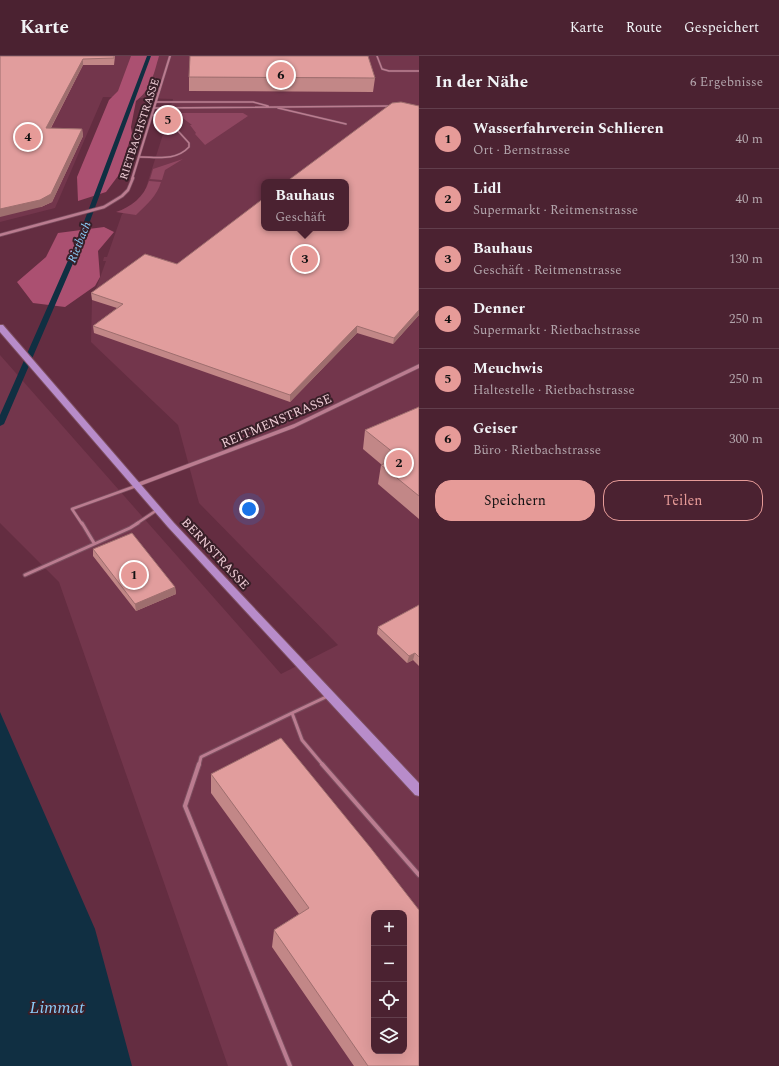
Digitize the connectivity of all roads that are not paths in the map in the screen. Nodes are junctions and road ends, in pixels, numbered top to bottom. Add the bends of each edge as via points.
1 (170, 56) edge
2 (377, 56) edge
3 (419, 71) edge
4 (156, 102) junction
5 (391, 106) edge
6 (272, 107) junction
7 (154, 108) junction
8 (154, 115) junction
9 (346, 124) dead end
10 (140, 157) junction
11 (0, 235) edge
12 (0, 327) edge
13 (419, 366) edge
14 (137, 485) junction
15 (158, 510) junction
16 (94, 543) junction
17 (25, 575) dead end
18 (331, 695) junction
19 (292, 713) junction
20 (419, 791) edge
21 (419, 875) edge
22 (290, 1066) edge

1 - 4 street, RIETBACHSTRASSE
2 - 3 lane via 382,69
4 - 6 lane via 253,102
4 - 7 street, RIETBACHSTRASSE
5 - 6 lane
6 - 7 lane
6 - 9 lane
7 - 8 street, RIETBACHSTRASSE
8 - 10 street, RIETBACHSTRASSE
8 - 10 lane via 168,120 189,143 189,147 186,151 172,156
10 - 11 street, RIETBACHSTRASSE via 128,190 104,207
12 - 14 main road, BERNSTRASSE
13 - 14 street, REITMENSTRASSE via 294,426
14 - 15 main road, BERNSTRASSE
14 - 16 lane via 72,509
15 - 16 lane via 130,528
15 - 18 main road, BERNSTRASSE
16 - 17 lane
18 - 19 lane
18 - 20 main road, BERNSTRASSE
19 - 21 lane via 302,740
19 - 22 lane via 201,757 185,806

